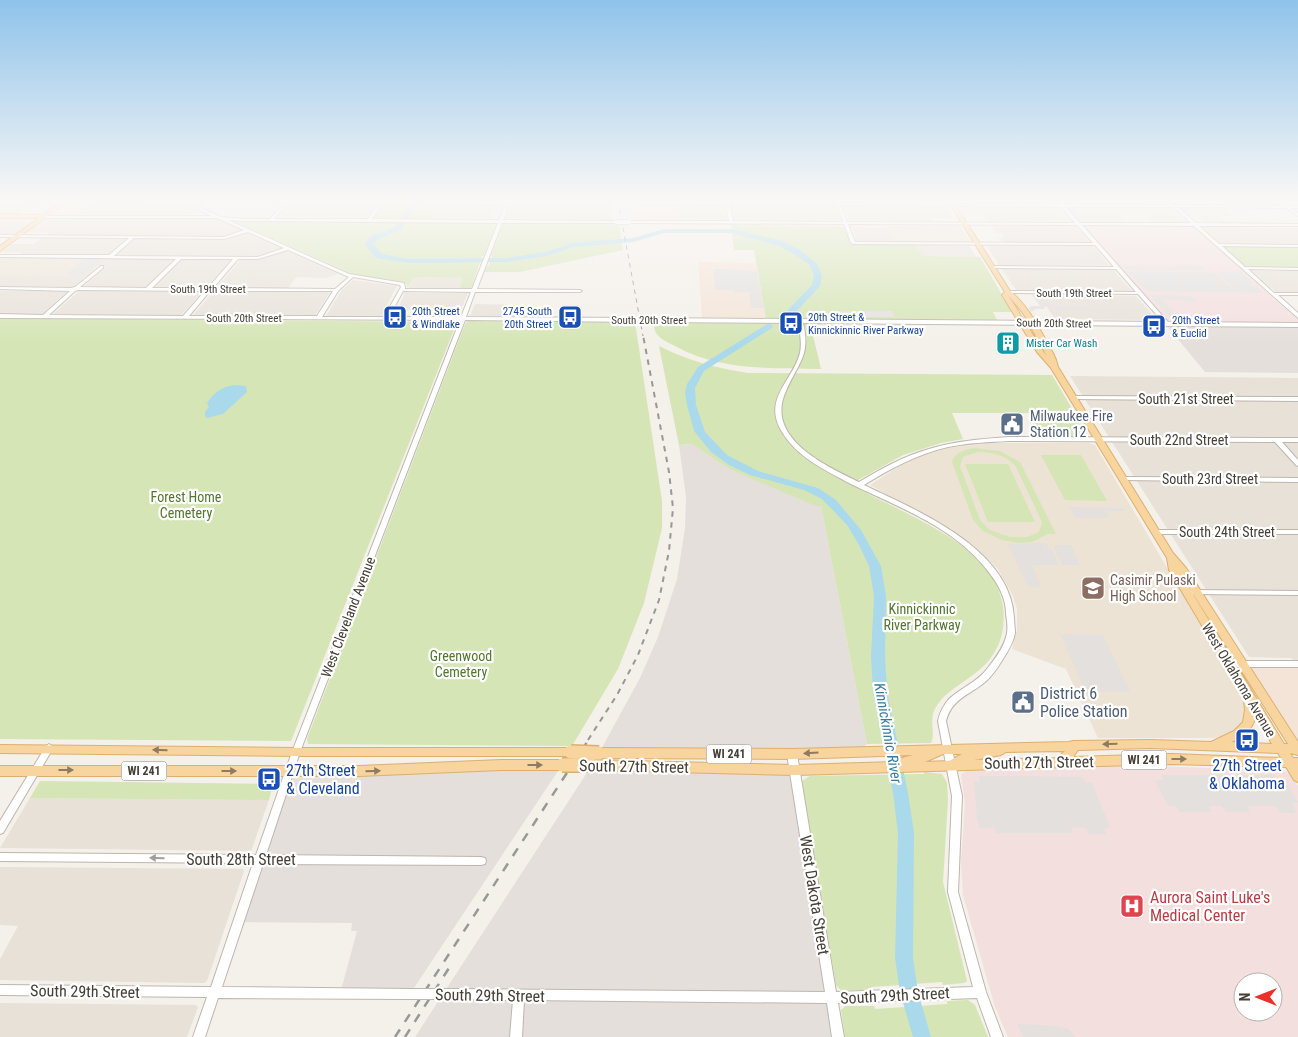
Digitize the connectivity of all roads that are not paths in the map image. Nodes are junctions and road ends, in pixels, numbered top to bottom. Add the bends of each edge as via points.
1 (119, 249) edge
2 (285, 249) edge
3 (292, 249) edge
4 (490, 249) edge
5 (981, 249) edge
6 (1100, 249) edge
7 (1223, 249) edge
8 (0, 256) edge
9 (111, 256) junction
10 (180, 257) junction
11 (237, 258) junction
12 (101, 267) dead end
13 (992, 267) junction
14 (1116, 268) junction
15 (1244, 268) junction
16 (1298, 269) edge
17 (352, 276) junction
18 (0, 288) edge
19 (76, 289) junction
20 (148, 289) junction
21 (209, 290) junction
22 (336, 290) junction
23 (401, 290) junction
24 (474, 291) junction
25 (580, 291) dead end
26 (1008, 292) junction
27 (1140, 293) junction
28 (1273, 294) junction
29 (1298, 294) edge
30 (0, 316) edge
31 (45, 316) junction
32 (1298, 316) edge
33 (185, 317) junction
34 (319, 318) junction
35 (386, 318) junction
36 (463, 319) junction
37 (800, 321) junction
38 (1022, 322) junction
39 (1031, 322) junction
40 (1167, 324) junction
41 (1298, 325) edge
42 (1034, 343) junction
43 (1043, 343) junction
44 (1054, 367) junction
45 (1073, 398) junction
46 (1298, 399) edge
47 (1099, 440) junction
48 (1276, 440) junction
49 (1298, 440) edge
50 (1298, 464) edge
51 (1123, 479) junction
52 (1298, 480) edge
53 (859, 485) junction
54 (1156, 532) junction
55 (1298, 532) edge
56 (1192, 592) junction
57 (1298, 593) edge
58 (1229, 664) junction
59 (1244, 664) junction
60 (1298, 664) edge
61 (1248, 695) junction
62 (1074, 745) junction
63 (1211, 745) junction
64 (1020, 747) junction
65 (49, 748) junction
66 (947, 748) junction
67 (1281, 748) junction
68 (0, 749) edge
69 (1298, 750) edge
70 (296, 752) junction
71 (792, 754) junction
72 (920, 758) junction
73 (1060, 762) junction
74 (1294, 763) edge
75 (951, 764) junction
76 (36, 770) junction
77 (795, 770) junction
78 (0, 771) edge
79 (289, 772) junction
80 (1298, 776) edge
81 (0, 830) edge
82 (0, 857) edge
83 (258, 859) junction
84 (481, 861) dead end
85 (0, 990) edge
86 (980, 992) junction
87 (214, 993) junction
88 (519, 996) junction
89 (832, 998) junction
90 (199, 1037) edge
91 (516, 1037) edge
92 (838, 1037) edge
93 (997, 1037) edge

1 - 9 street
2 - 11 street via 260,258
3 - 17 street
4 - 24 street, West Cleveland Avenue
5 - 13 main road, West Oklahoma Avenue
6 - 14 street
7 - 15 street
8 - 9 street
9 - 10 street
10 - 11 street
10 - 20 street
11 - 21 street
12 - 19 street
13 - 14 street
13 - 26 main road, West Oklahoma Avenue
14 - 27 street
15 - 16 street
15 - 28 street
17 - 22 street
17 - 23 street via 401,284
18 - 19 street, South 19th Street
19 - 20 street, South 19th Street
19 - 31 street
20 - 21 street, South 19th Street
21 - 22 street, South 19th Street
21 - 33 street
22 - 34 street
23 - 24 street
23 - 35 street
24 - 25 street
24 - 36 street, West Cleveland Avenue
26 - 27 street, South 19th Street
26 - 38 main road, West Oklahoma Avenue via 1005,295
26 - 39 main road, West Oklahoma Avenue
27 - 40 street
28 - 29 street
28 - 32 street
30 - 31 street, South 20th Street
31 - 33 street, South 20th Street
33 - 34 street, South 20th Street
34 - 35 street, South 20th Street
35 - 36 street, South 20th Street
36 - 37 street, South 20th Street, bridge
36 - 70 street, West Cleveland Avenue
37 - 38 street, South 20th Street
37 - 53 street via 803,348 799,362 780,393 778,411 781,424 791,440 812,460
38 - 39 street, South 20th Street
38 - 42 main road, West Oklahoma Avenue
39 - 40 street, South 20th Street
39 - 43 main road, West Oklahoma Avenue
40 - 41 street, South 20th Street
42 - 43 main road
42 - 44 main road, West Oklahoma Avenue
43 - 44 main road, West Oklahoma Avenue via 1054,360
44 - 45 main road, West Oklahoma Avenue
45 - 46 street, South 21st Street
45 - 47 main road, West Oklahoma Avenue
47 - 48 street, South 22nd Street
47 - 51 main road, West Oklahoma Avenue
47 - 53 street, South 22nd Street via 992,440 950,444 904,458
48 - 49 street, South 22nd Street
48 - 50 street
51 - 52 street, South 23rd Street
51 - 54 main road, West Oklahoma Avenue
53 - 66 street via 936,525 974,551 992,568 1006,593 1011,609 1011,634 984,679 947,706 942,721
54 - 55 street, South 24th Street
54 - 56 main road, West Oklahoma Avenue via 1170,555 1174,570
56 - 57 street
56 - 58 main road, West Oklahoma Avenue
56 - 59 main road, West Oklahoma Avenue
58 - 59 street
58 - 61 main road, West Oklahoma Avenue
59 - 60 street
59 - 69 main road, West Oklahoma Avenue
61 - 63 main road via 1251,708 1247,726 1237,735
61 - 67 main road, West Oklahoma Avenue
63 -> 62 main road, South 27th Street / WI 241
62 - 64 main road, South 27th Street / WI 241
62 - 73 main road
63 - 67 main road, South 27th Street / WI 241
64 - 66 main road, South 27th Street / WI 241
64 - 75 main road via 966,757
65 - 68 main road, South 27th Street / WI 241
70 -> 65 main road, South 27th Street / WI 241
65 - 76 street
66 - 72 main road
66 - 75 street
67 - 69 main road, South 27th Street / WI 241
67 - 74 main road, West Oklahoma Avenue
70 - 71 main road, South 27th Street / WI 241, bridge
70 - 79 street, West Cleveland Avenue
72 -> 71 main road, South 27th Street / WI 241 via 860,751
71 - 77 street, West Dakota Street
72 - 75 main road, South 27th Street / WI 241
72 - 77 main road, South 27th Street / WI 241 via 875,767
73 -> 74 main road, South 27th Street / WI 241 via 1179,759
73 - 75 main road, South 27th Street / WI 241
74 - 80 main road, West Oklahoma Avenue
75 - 86 street via 956,796 953,892
76 - 78 main road, South 27th Street / WI 241
76 -> 79 main road, South 27th Street / WI 241
76 - 81 street
79 -> 77 main road, South 27th Street / WI 241, bridge via 562,765
77 - 89 street, West Dakota Street
79 - 83 street, West Cleveland Avenue
83 -> 82 street, South 28th Street
83 - 84 street, South 28th Street
83 - 87 street, West Cleveland Avenue
85 - 87 street, South 29th Street
86 - 89 street, South 29th Street
86 - 93 street
87 - 88 street, South 29th Street, bridge
87 - 90 street, West Cleveland Avenue
88 - 89 street, South 29th Street
88 - 91 street
89 - 92 street, West Dakota Street

